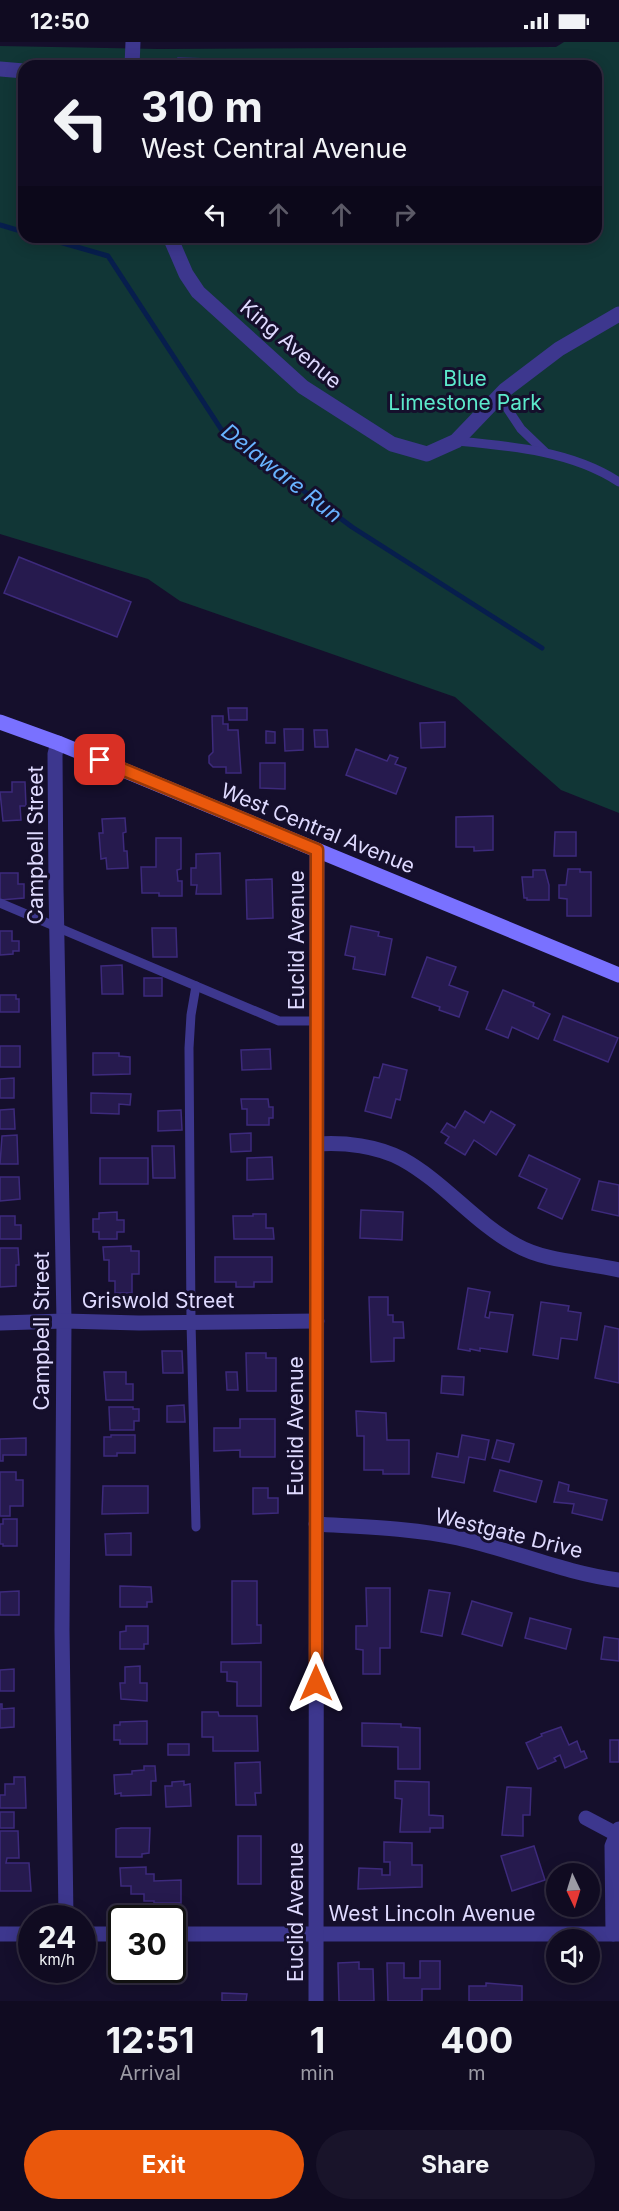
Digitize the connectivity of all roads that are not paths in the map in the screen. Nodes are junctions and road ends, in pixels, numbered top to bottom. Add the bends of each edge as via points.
1 (133, 42) edge
2 (132, 60) edge
3 (0, 69) edge
4 (18, 70) edge
5 (173, 243) edge
6 (619, 314) edge
7 (499, 396) junction
8 (456, 441) junction
9 (548, 454) junction
10 (619, 482) edge
11 (0, 722) edge
12 (58, 743) junction
13 (317, 850) junction
14 (0, 903) edge
15 (57, 926) junction
16 (619, 975) edge
17 (196, 986) junction
18 (317, 1021) junction
19 (317, 1144) junction
20 (619, 1270) edge
21 (64, 1320) junction
22 (317, 1321) junction
23 (0, 1323) edge
24 (191, 1323) junction
25 (316, 1524) junction
26 (196, 1527) dead end
27 (619, 1580) edge
28 (586, 1818) dead end
29 (617, 1831) edge
30 (66, 1905) edge
31 (0, 1934) edge
32 (18, 1934) edge
33 (186, 1934) edge
34 (316, 1934) junction
35 (616, 1934) edge
36 (316, 2001) edge

1 - 2 street
3 - 4 street
5 - 8 street, King Avenue via 198,292 303,387 392,444 427,454
6 - 7 street, King Avenue via 559,349
7 - 8 street, King Avenue
7 - 9 lane via 521,429
8 - 9 lane via 520,447
9 - 10 lane
11 - 12 main road, West Central Avenue
12 - 13 main road, West Central Avenue
12 - 15 street, Campbell Street
13 - 16 main road, West Central Avenue
13 - 18 street, Euclid Avenue
14 - 15 lane
15 - 17 lane
15 - 21 street, Campbell Street
17 - 18 lane via 279,1021
17 - 24 lane via 189,1048
18 - 19 street, Euclid Avenue
19 - 20 street via 365,1147 401,1158 518,1246
19 - 22 street, Euclid Avenue
21 - 23 street, Griswold Street
21 - 24 street, Griswold Street
21 - 30 street, Campbell Street
22 - 24 street, Griswold Street
22 - 25 street, Euclid Avenue
24 - 26 lane
25 - 27 street, Westgate Drive via 402,1529 456,1538
25 - 34 street, Euclid Avenue
28 - 29 street
29 - 35 street via 612,1846
31 - 32 street
33 - 34 street, West Lincoln Avenue
34 - 35 street, West Lincoln Avenue
34 - 36 street, Euclid Avenue

